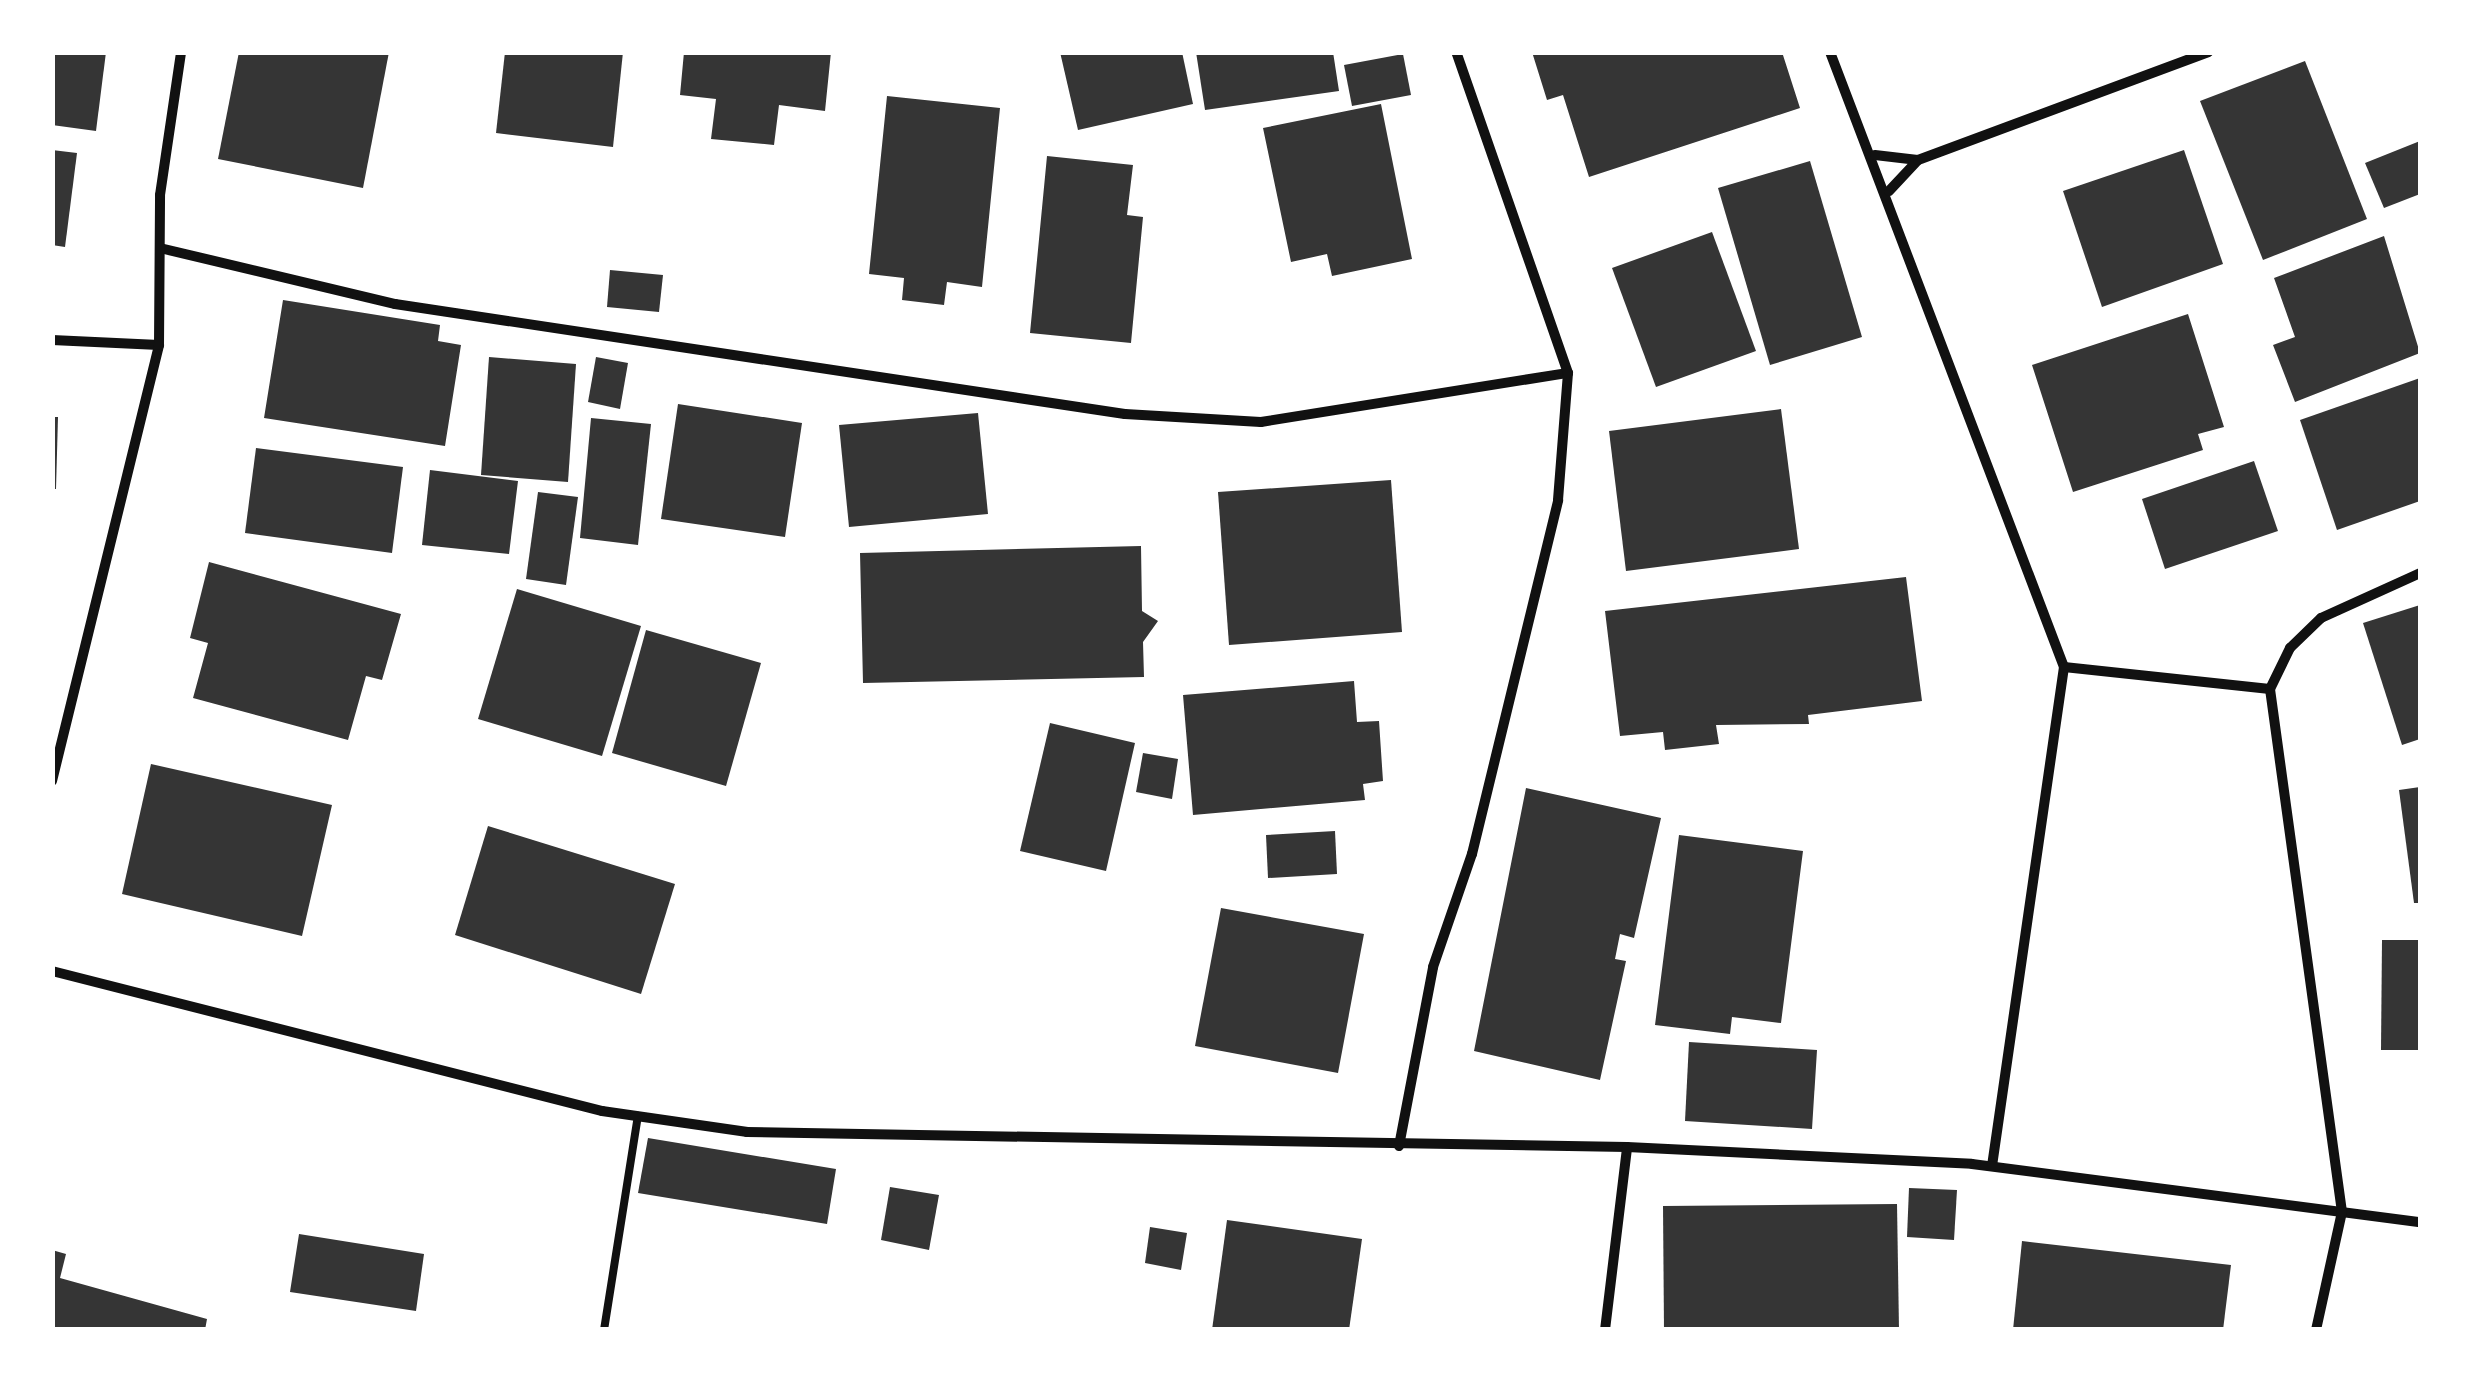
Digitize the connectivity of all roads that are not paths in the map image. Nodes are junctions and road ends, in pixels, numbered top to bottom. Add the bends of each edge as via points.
1 (181, 52) edge
2 (1456, 52) edge
3 (1830, 52) edge
4 (2208, 52) edge
5 (1875, 155) junction
6 (1918, 160) junction
7 (1888, 191) junction
8 (160, 248) junction
9 (52, 340) edge
10 (159, 345) junction
11 (1568, 373) junction
12 (2420, 573) edge
13 (2064, 666) junction
14 (2270, 689) junction
15 (52, 781) edge
16 (52, 971) edge
17 (638, 1116) junction
18 (1399, 1146) junction
19 (1627, 1146) junction
20 (1992, 1166) junction
21 (2342, 1212) junction
22 (2420, 1222) edge
23 (604, 1330) edge
24 (1606, 1330) edge
25 (2316, 1330) edge

1 - 8 street
2 - 11 street
3 - 5 street
4 - 6 street
5 - 6 street
5 - 7 street
6 - 7 street
7 - 13 street
8 - 10 street
8 - 11 street via 395,304 1125,414 1261,422
9 - 10 street
10 - 15 street
11 - 18 street via 1558,500 1472,854 1433,967
12 - 14 street via 2321,618 2290,648
13 - 14 street
13 - 20 street
14 - 21 street
16 - 17 street
17 - 18 street via 748,1132
17 - 23 lane
18 - 19 street
19 - 20 street
19 - 24 street
20 - 21 street
21 - 22 street
21 - 25 street

